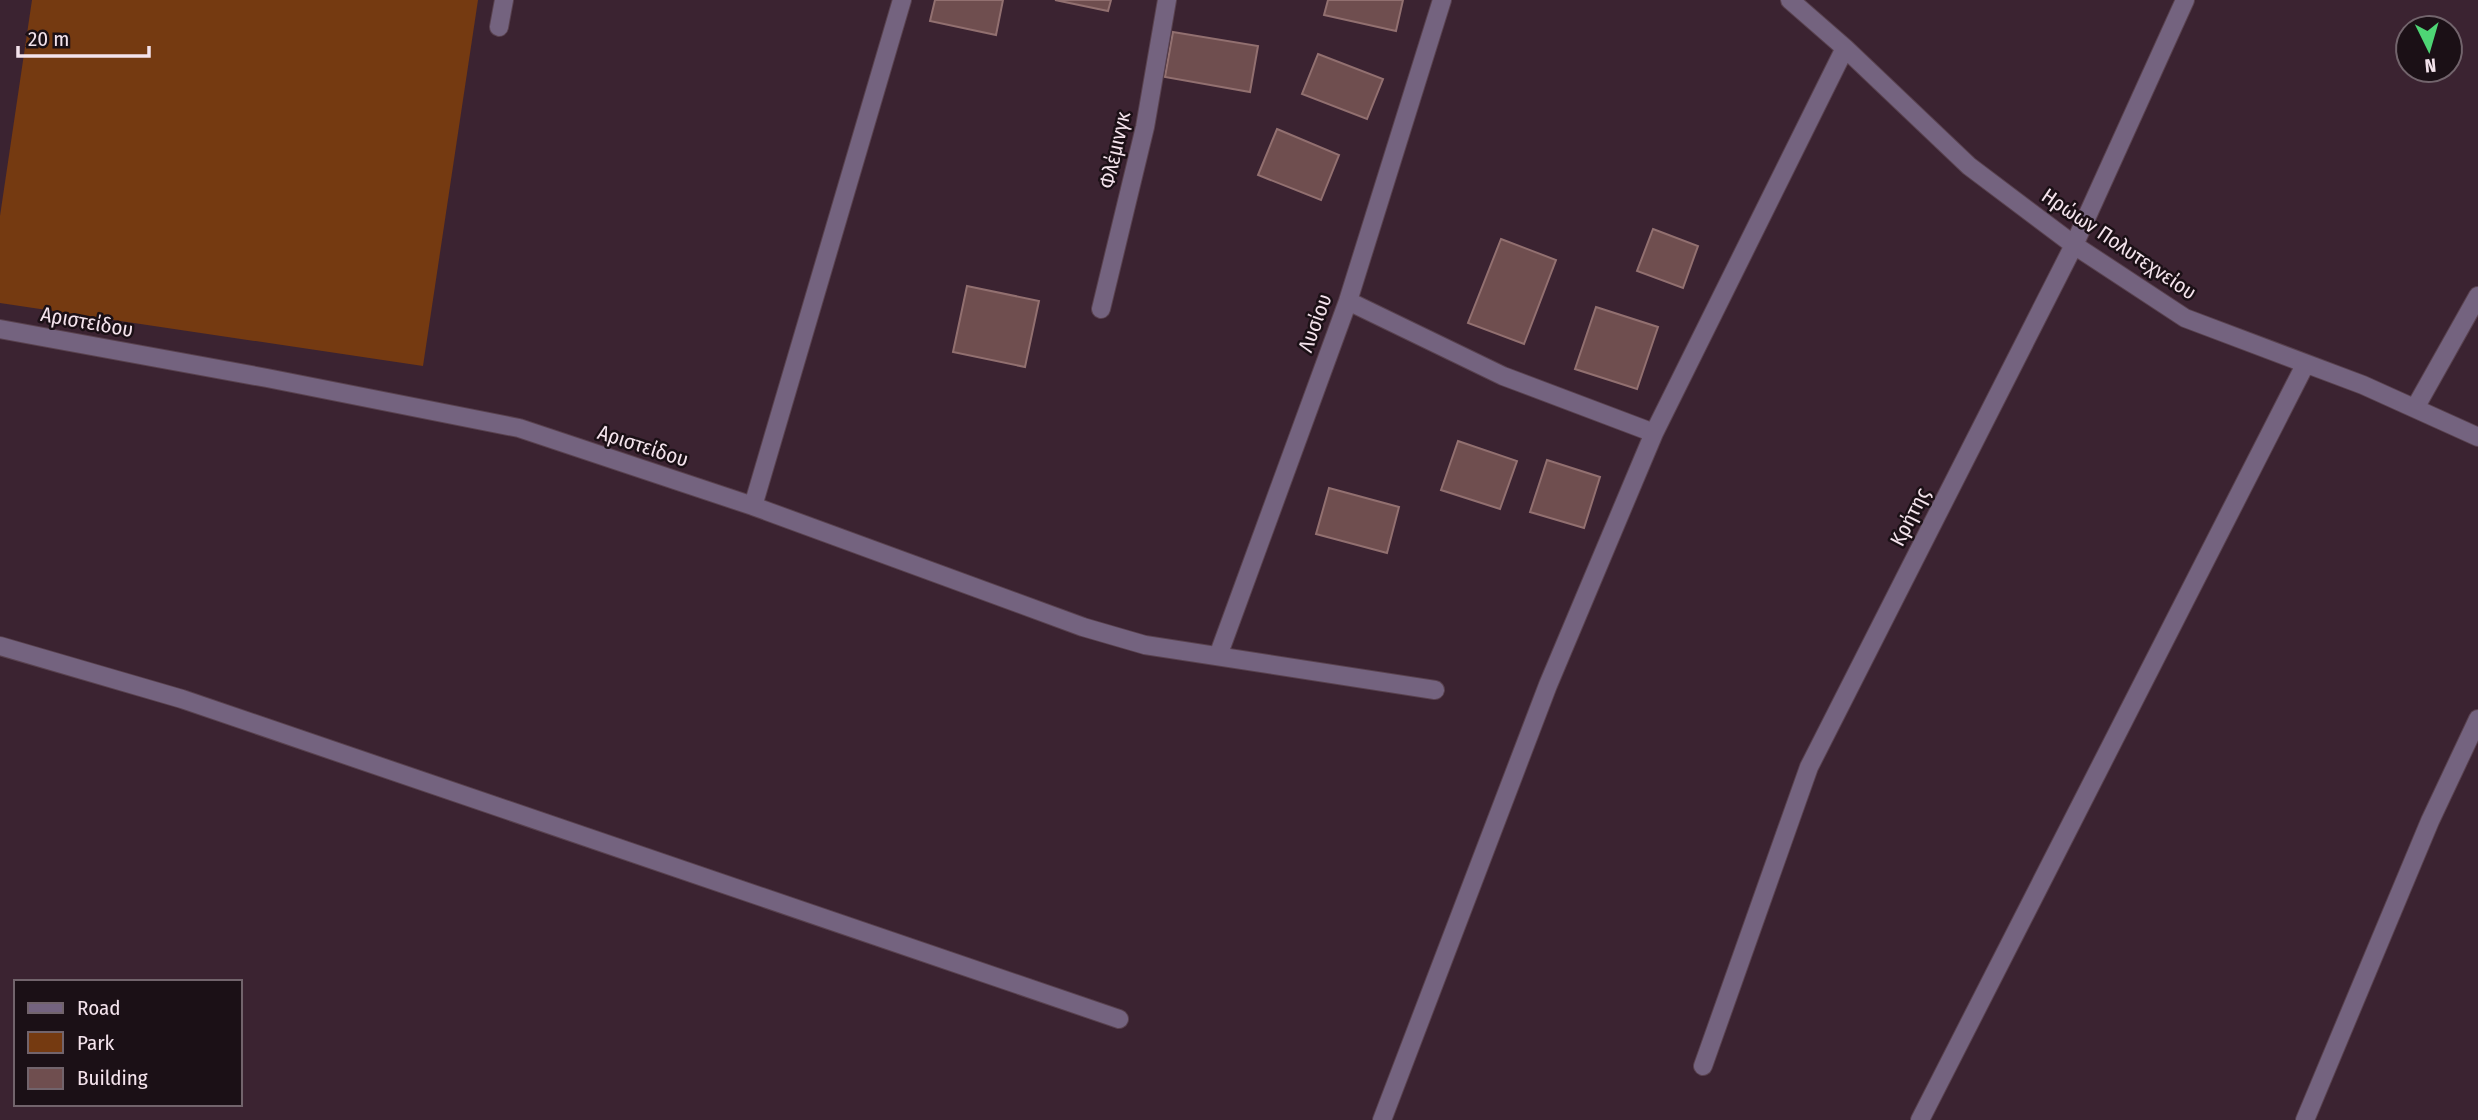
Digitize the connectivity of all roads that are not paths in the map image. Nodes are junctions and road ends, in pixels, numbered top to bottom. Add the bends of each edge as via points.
1 (504, 0) edge
2 (902, 0) edge
3 (1167, 0) edge
4 (1443, 0) edge
5 (1790, 0) edge
6 (2185, 0) edge
7 (499, 27) dead end
8 (1845, 48) junction
9 (2074, 245) junction
10 (2478, 296) edge
11 (1348, 301) junction
12 (1101, 309) dead end
13 (0, 330) edge
14 (2305, 365) junction
15 (2415, 408) junction
16 (1654, 433) junction
17 (2478, 437) edge
18 (753, 506) junction
19 (0, 646) edge
20 (1218, 656) junction
21 (1435, 690) dead end
22 (2478, 719) edge
23 (1119, 1019) dead end
24 (1703, 1066) dead end
25 (1382, 1120) edge
26 (1920, 1120) edge
27 (2305, 1120) edge

1 - 7 street
2 - 18 street
3 - 12 street, Φλέμινγκ via 1145,127
4 - 11 street, Λυσίου
5 - 8 street, Ηρώων Πολυτεχνείου
6 - 9 street, Κρήτης
8 - 9 street, Ηρώων Πολυτεχνείου via 1969,166
8 - 16 street
9 - 14 street, Ηρώων Πολυτεχνείου via 2185,318
9 - 24 street, Κρήτης via 1809,767
10 - 15 street
11 - 16 street via 1503,376
11 - 20 street, Λυσίου
13 - 18 street, Αριστείδου via 520,429
14 - 15 street, Ηρώων Πολυτεχνείου
14 - 26 street
15 - 17 street, Ηρώων Πολυτεχνείου
16 - 25 street via 1548,685
18 - 20 street, Αριστείδου via 1083,627 1145,645
19 - 23 street via 182,699
20 - 21 street, Αριστείδου
22 - 27 street via 2430,821

